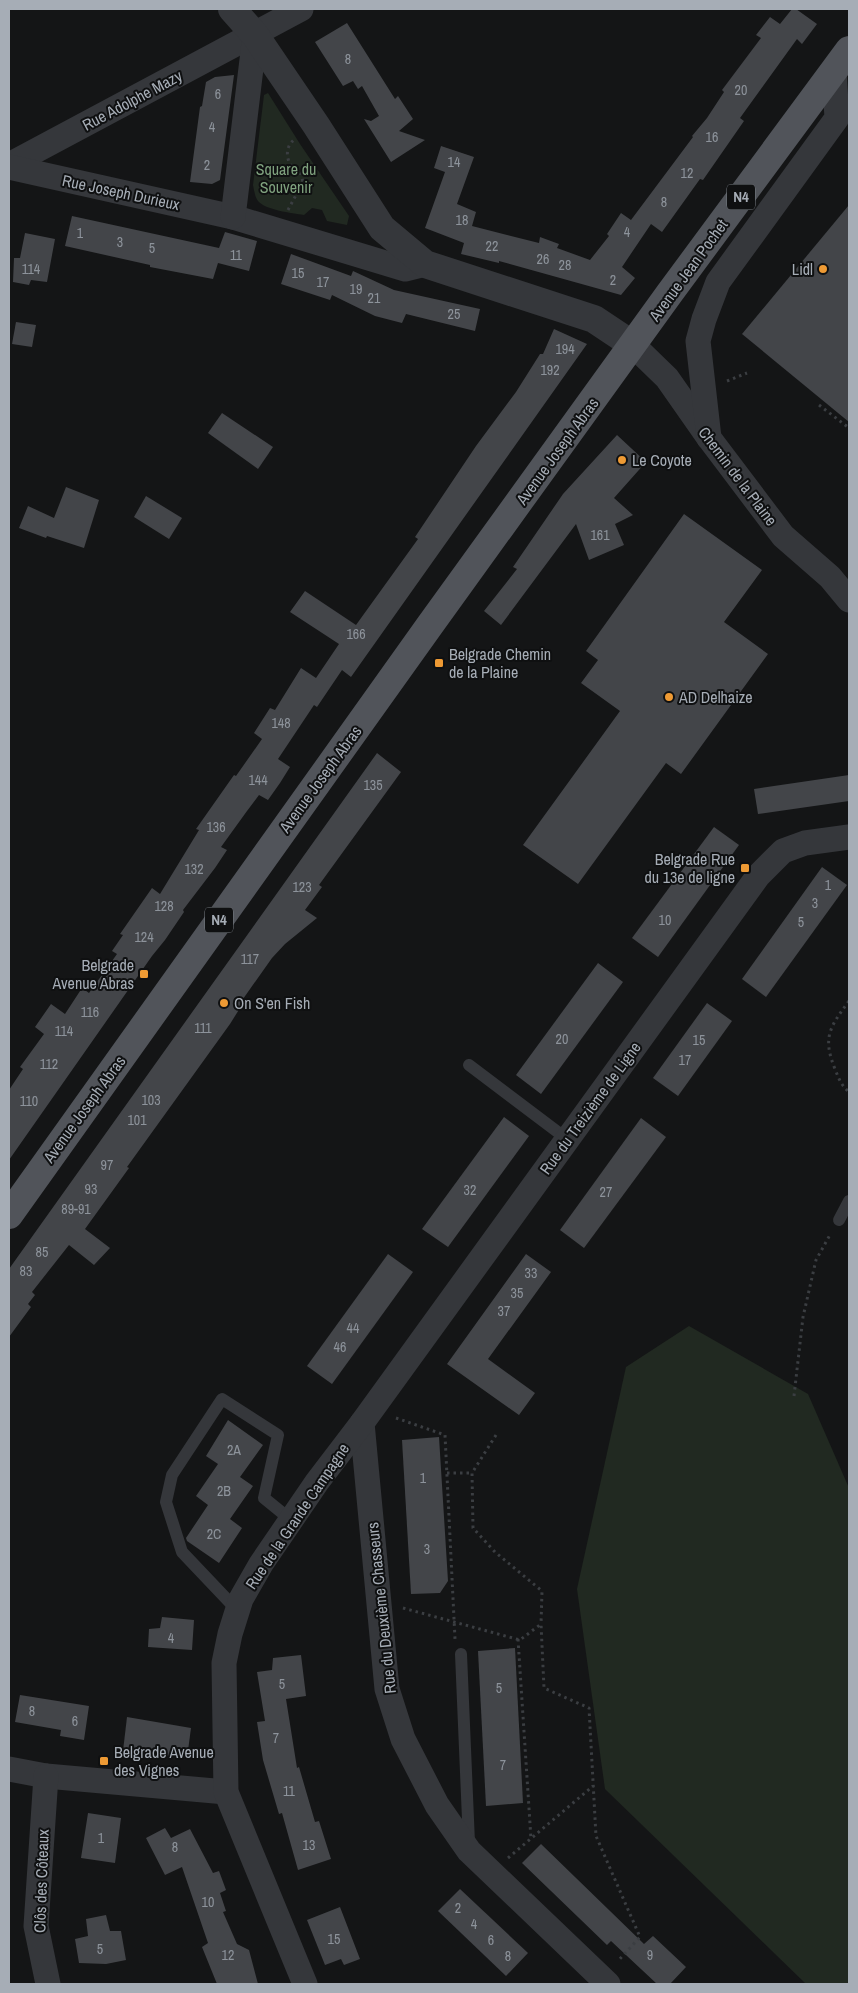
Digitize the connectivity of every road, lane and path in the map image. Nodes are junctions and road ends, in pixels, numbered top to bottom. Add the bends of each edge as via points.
1 (232, 9) edge
2 (301, 9) edge
3 (255, 35) junction
4 (842, 61) edge
5 (316, 124) junction
6 (9, 166) edge
7 (233, 217) junction
8 (282, 232) junction
9 (424, 264) junction
10 (633, 345) junction
11 (819, 405) dead end
12 (849, 428) edge
13 (709, 438) junction
14 (840, 578) edge
15 (849, 600) edge
16 (849, 837) edge
17 (849, 1001) edge
18 (469, 1065) dead end
19 (849, 1092) edge
20 (567, 1139) junction
21 (849, 1201) edge
22 (9, 1215) edge
23 (839, 1220) joint
24 (794, 1396) dead end
25 (367, 1416) junction
26 (496, 1435) dead end
27 (472, 1472) junction
28 (447, 1473) junction
29 (291, 1520) junction
30 (379, 1601) junction
31 (238, 1611) junction
32 (454, 1622) junction
33 (541, 1624) junction
34 (518, 1639) junction
35 (460, 1654) joint
36 (9, 1769) edge
37 (46, 1776) junction
38 (594, 1786) junction
39 (226, 1792) junction
40 (531, 1839) junction
41 (469, 1851) junction
42 (492, 1872) junction
43 (605, 1981) edge
44 (48, 1984) edge
45 (305, 1984) edge

1 - 3 street
2 - 3 street, Rue Adolphe Mazy
3 - 5 street
3 - 6 street, Rue Adolphe Mazy
3 - 7 street
4 - 10 main road, Avenue Jean Pochet / N4
4 - 13 street via 837,118 718,282 704,319 698,341
5 - 8 path via 291,141 287,151 288,161 301,174 303,182 289,206
5 - 9 street via 382,228
6 - 7 street, Rue Joseph Durieux
7 - 8 street
8 - 9 street via 405,270
9 - 10 street via 594,319
10 - 13 street, Chemin de la Plaine via 667,378
10 - 22 main road, Avenue Joseph Abras / N4
11 - 12 path
13 - 14 street, Chemin de la Plaine via 783,536
14 - 15 street, Chemin de la Plaine
16 - 20 street, Rue du Treizième de Ligne via 805,843 783,851 758,876
17 - 19 path via 829,1032 828,1052 842,1085
18 - 20 lane
20 - 25 street, Rue du Treizième de Ligne
21 - 23 lane
23 - 24 path via 816,1260 803,1316
25 - 28 path via 445,1436
25 - 29 street, Rue de la Grande Campagne
25 - 30 street, Rue du Deuxième Chasseurs
26 - 27 path
27 - 28 path
27 - 33 path via 473,1528 495,1552 542,1591
28 - 32 path
29 - 31 street, Rue de la Grande Campagne via 261,1564
29 - 31 lane via 264,1498 278,1435 222,1399 172,1475 166,1502 182,1552
30 - 32 path
30 - 41 street, Rue du Deuxième Chasseurs via 388,1689 403,1739 437,1805
31 - 39 street, Rue de la Grande Campagne via 224,1662
32 - 34 path
32 - 35 path via 455,1651
33 - 34 path
33 - 38 path via 544,1688 589,1708
34 - 40 path
35 - 41 lane
36 - 37 street
37 - 39 street
37 - 44 street, Clôs des Côteaux via 36,1926
38 - 40 path
38 - 43 path via 596,1836 640,1937
39 - 45 street, Rue de la Grande Campagne
40 - 42 path
41 - 42 street, Rue du Deuxième Chasseurs
42 - 43 street, Rue du Deuxième Chasseurs

